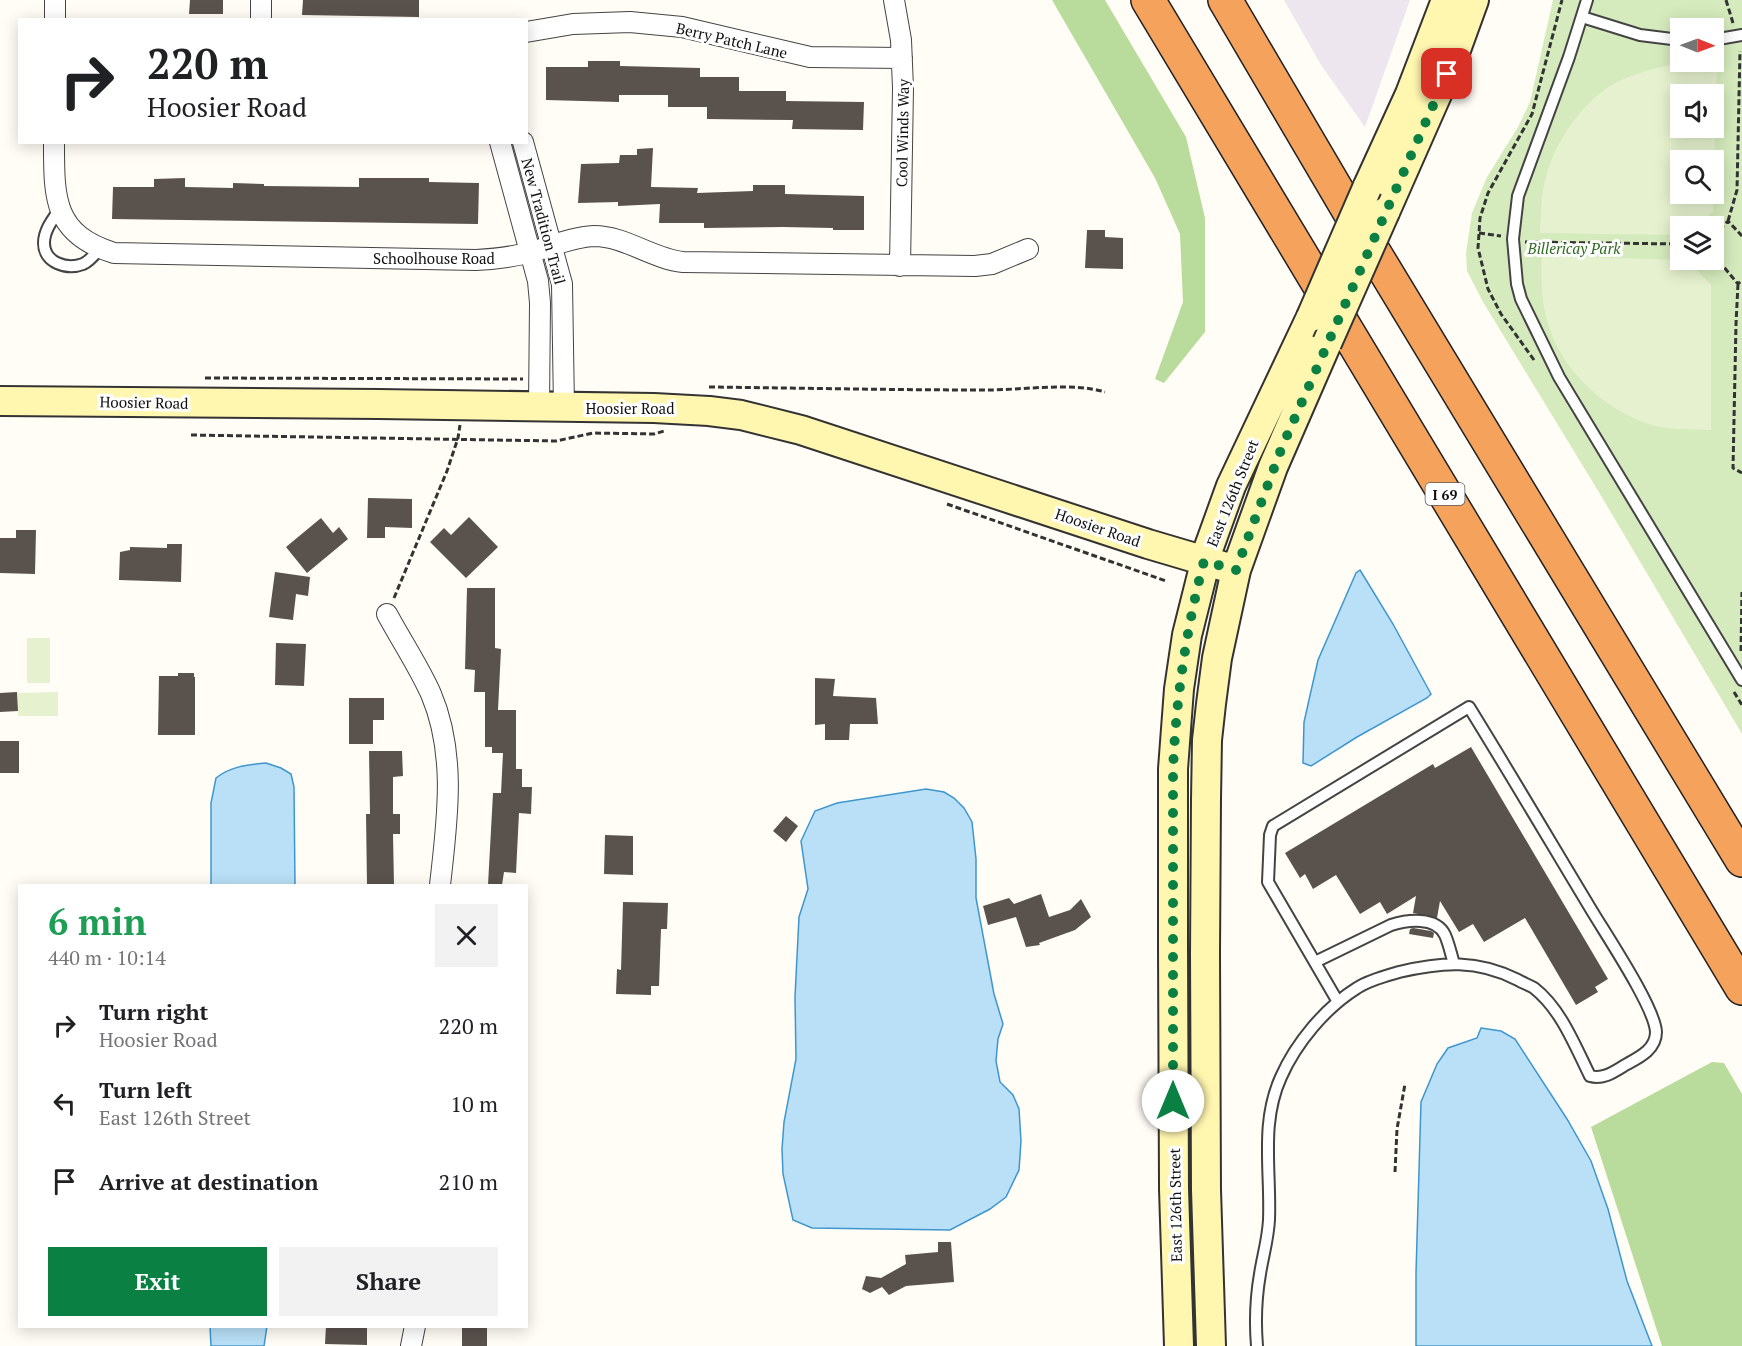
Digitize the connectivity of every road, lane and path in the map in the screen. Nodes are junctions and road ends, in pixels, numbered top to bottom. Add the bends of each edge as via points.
1 (55, 0) edge
2 (261, 0) edge
3 (894, 0) edge
4 (1148, 0) edge
5 (1225, 0) edge
6 (1446, 0) edge
7 (1474, 0) edge
8 (1562, 0) edge
9 (1587, 0) edge
10 (1728, 1) edge
11 (1582, 17) junction
12 (55, 18) edge
13 (261, 18) edge
14 (1733, 23) dead end
15 (528, 32) edge
16 (1742, 35) edge
17 (1724, 38) edge
18 (1670, 39) edge
19 (1740, 51) dead end
20 (1741, 57) edge
21 (902, 58) junction
22 (54, 144) edge
23 (501, 144) edge
24 (525, 144) edge
25 (60, 209) junction
26 (1728, 221) junction
27 (1724, 225) edge
28 (1479, 233) junction
29 (1742, 236) edge
30 (1513, 239) junction
31 (1670, 244) edge
32 (553, 245) junction
33 (100, 248) junction
34 (1028, 249) dead end
35 (531, 252) junction
36 (900, 266) junction
37 (1724, 267) edge
38 (1742, 280) edge
39 (1738, 284) junction
40 (1535, 362) dead end
41 (0, 400) edge
42 (461, 406) junction
43 (551, 407) junction
44 (671, 430) dead end
45 (191, 435) dead end
46 (458, 438) junction
47 (1742, 473) edge
48 (947, 504) dead end
49 (1204, 561) junction
50 (1236, 570) junction
51 (1166, 581) dead end
52 (1742, 592) edge
53 (387, 614) joint
54 (1742, 655) edge
55 (1742, 680) edge
56 (1730, 686) dead end
57 (1742, 705) edge
58 (1742, 860) edge
59 (440, 884) edge
60 (1315, 962) junction
61 (1454, 964) junction
62 (1742, 988) edge
63 (1338, 1002) junction
64 (1405, 1084) dead end
65 (1395, 1172) dead end
66 (415, 1328) edge
67 (411, 1346) edge
68 (1179, 1346) edge
69 (1211, 1346) edge
70 (1257, 1346) edge

1 - 12 street
2 - 13 street
3 - 21 street, Cool Winds Way
4 - 62 highway, I 69
5 - 58 highway
6 - 49 main road, East 126th Street, bridge via 1410,94 1231,486
7 - 50 main road, East 126th Street, bridge via 1453,58 1273,467
8 - 28 path via 1532,114 1488,193
9 - 11 lane
10 - 14 path
11 - 18 lane via 1640,35
11 - 30 lane via 1518,196
15 - 21 street, Berry Patch Lane via 573,24 630,22 682,27 810,57
16 - 17 lane
19 - 20 path
20 - 26 path via 1737,190
21 - 36 street, Cool Winds Way
22 - 25 street, Schoolhouse Road
23 - 35 street, New Tradition Trail
24 - 32 street, New Tradition Trail
25 - 33 street, Schoolhouse Road via 78,236
25 - 33 lane via 44,243 53,261 66,266 82,264
26 - 27 path
26 - 29 path
28 - 30 path
28 - 40 path via 1480,259 1492,299
30 - 31 path
30 - 55 lane via 1521,299 1559,377
32 - 35 street, Schoolhouse Road
32 - 36 street, Schoolhouse Road via 584,237 605,237 683,262
32 - 43 street, New Tradition Trail via 564,302
33 - 35 street, Schoolhouse Road via 131,253 476,260
34 - 36 street, Schoolhouse Road via 992,264
35 - 43 street, New Tradition Trail
37 - 39 path
38 - 39 path
39 - 47 path via 1733,468
41 - 42 main road, Hoosier Road
42 - 43 main road, Hoosier Road
42 - 46 path
43 - 49 main road, Hoosier Road via 685,409 774,422
44 - 46 path via 654,434 593,433 556,441
45 - 46 path
46 - 53 path
48 - 51 path
49 - 50 main road, Hoosier Road
49 - 68 main road, East 126th Street via 1184,654 1173,770 1174,1189
50 - 69 main road, East 126th Street via 1217,658 1207,740 1206,1190
52 - 54 path
53 - 59 street via 431,694 446,753 448,802
56 - 57 path
60 - 61 lane via 1391,925 1428,921 1444,932
60 - 61 lane via 1268,882 1273,826 1469,707 1624,964 1652,1016 1655,1041 1640,1057 1605,1077 1590,1076 1568,1031 1533,988 1505,973 1472,964
60 - 63 lane
61 - 63 lane via 1384,976 1358,987
63 - 70 lane via 1295,1050 1271,1107 1267,1140 1269,1218 1256,1299
64 - 65 path
66 - 67 street

